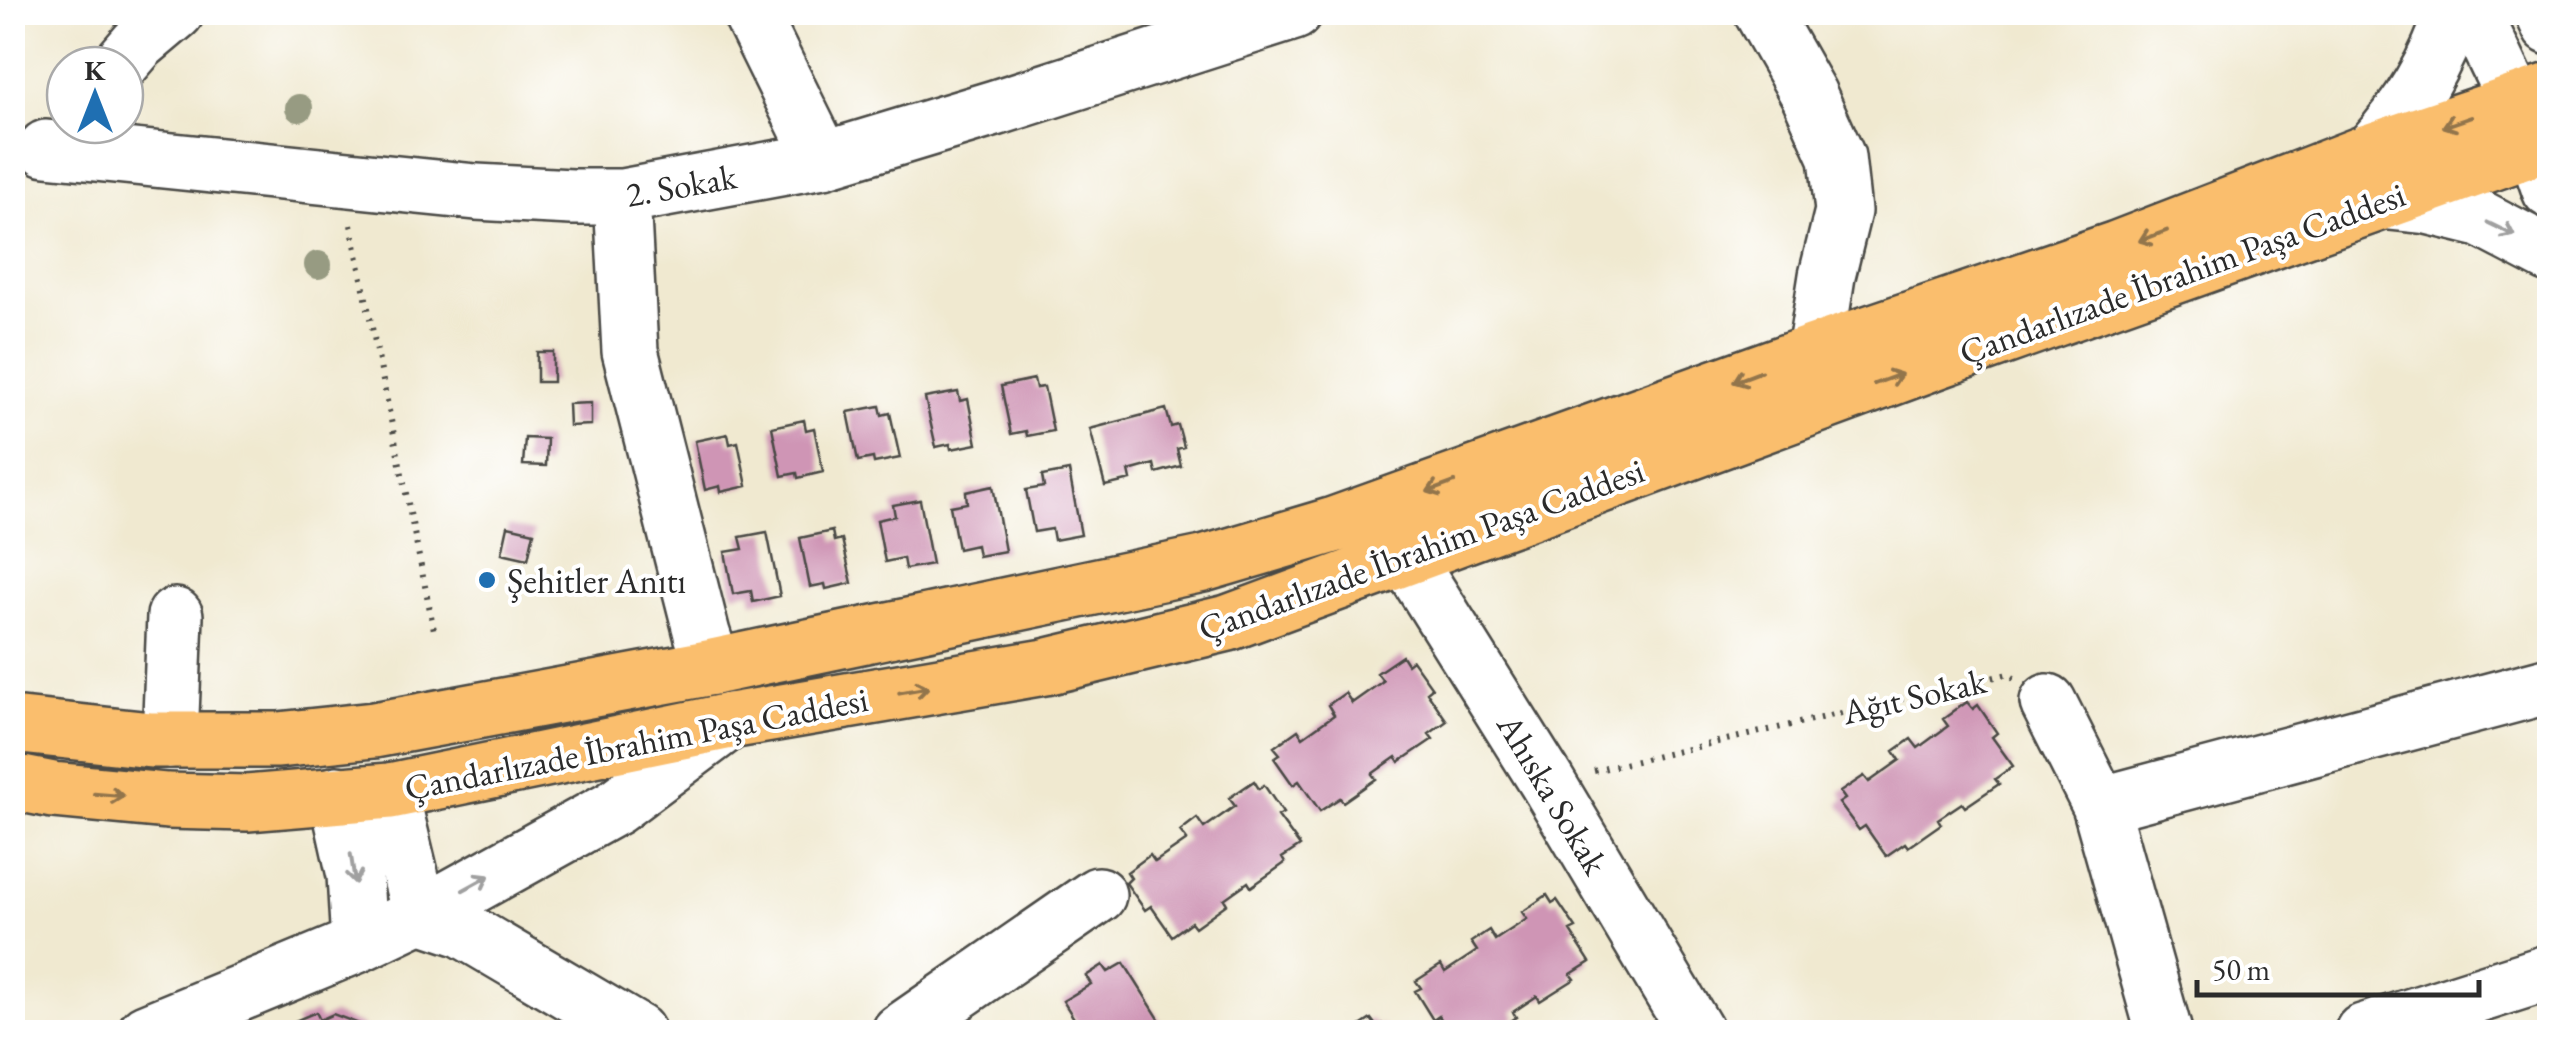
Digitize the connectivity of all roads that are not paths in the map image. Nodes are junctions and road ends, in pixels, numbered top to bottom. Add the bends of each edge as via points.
1 (176, 12) edge
2 (750, 12) edge
3 (1294, 12) edge
4 (1762, 12) edge
5 (2453, 12) edge
6 (2474, 12) edge
7 (2543, 12) edge
8 (2550, 27) edge
9 (137, 45) edge
10 (2540, 134) edge
11 (42, 148) edge
12 (823, 160) junction
13 (2376, 176) junction
14 (622, 198) junction
15 (2550, 255) edge
16 (1815, 352) junction
17 (1406, 557) junction
18 (175, 616) dead end
19 (713, 667) junction
20 (2550, 686) edge
21 (2048, 702) road end
22 (730, 721) junction
23 (12, 725) edge
24 (374, 730) junction
25 (170, 740) junction
26 (12, 782) edge
27 (363, 793) junction
28 (2100, 805) junction
29 (1098, 895) dead end
30 (420, 915) junction
31 (359, 944) junction
32 (2550, 972) edge
33 (146, 1032) edge
34 (637, 1032) edge
35 (900, 1032) edge
36 (1696, 1032) edge
37 (2164, 1032) edge
38 (2362, 1032) edge

1 - 9 street
2 - 12 street
3 - 12 street, 2. Sokak
4 - 16 street via 1837,157 1843,211
5 - 13 street via 2442,48 2387,134
6 - 10 street
7 - 8 street
10 - 13 main road, Çandarlızade İbrahim Paşa Caddesi
11 - 14 street, 2. Sokak via 476,192
12 - 14 street, 2. Sokak
13 -> 15 street via 2428,206 2480,219
13 -> 16 main road, Çandarlızade İbrahim Paşa Caddesi via 2117,250
17 -> 13 main road, Çandarlızade İbrahim Paşa Caddesi via 1939,360
14 - 19 street via 630,351
16 -> 19 main road, Çandarlızade İbrahim Paşa Caddesi via 1334,525 1203,564
22 -> 17 main road, Çandarlızade İbrahim Paşa Caddesi via 1045,667 1228,623
17 - 36 street, Ahıska Sokak
18 - 25 street
19 - 24 main road, Çandarlızade İbrahim Paşa Caddesi
20 - 28 street
21 - 28 street
22 - 27 main road, Çandarlızade İbrahim Paşa Caddesi
30 -> 22 street via 615,807
23 - 25 main road, Çandarlızade İbrahim Paşa Caddesi
24 - 25 main road, Çandarlızade İbrahim Paşa Caddesi via 278,740
24 - 27 main road
26 -> 27 main road, Çandarlızade İbrahim Paşa Caddesi via 167,801
27 - 30 street
27 -> 31 street via 355,875
28 - 37 street
29 - 35 street
30 - 31 street
30 - 34 street via 462,929
31 - 33 street
32 - 38 street

